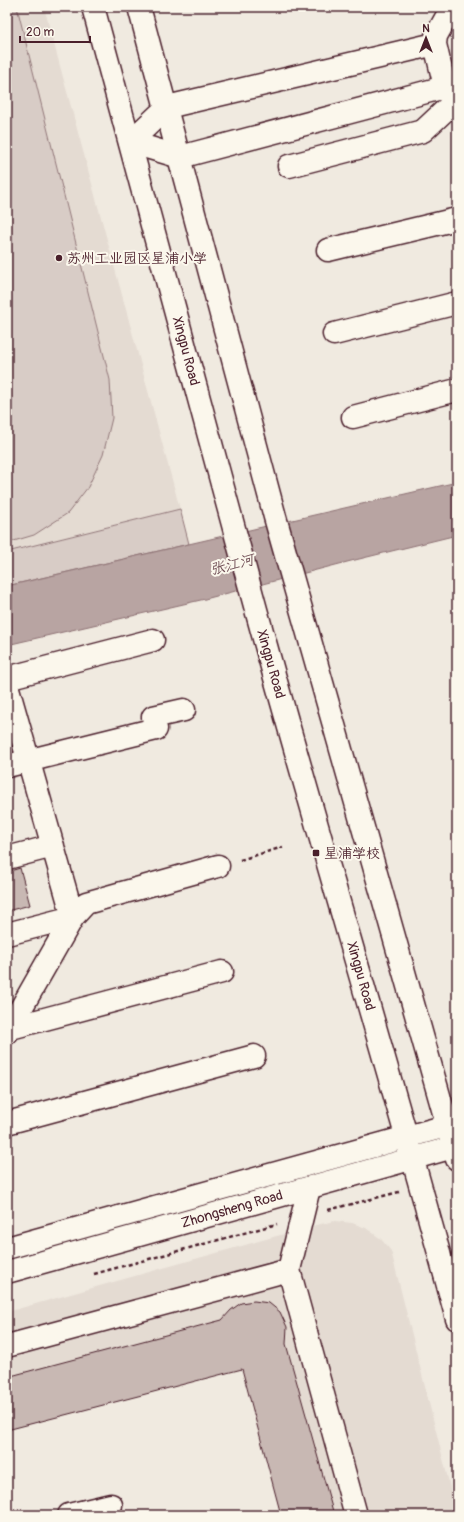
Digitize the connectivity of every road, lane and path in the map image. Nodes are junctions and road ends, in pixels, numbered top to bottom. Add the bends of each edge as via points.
1 (93, 7) edge
2 (139, 7) edge
3 (452, 7) edge
4 (435, 44) junction
5 (452, 97) edge
6 (167, 107) junction
7 (130, 142) junction
8 (180, 157) junction
9 (289, 166) dead end
10 (457, 219) edge
11 (328, 250) dead end
12 (457, 303) edge
13 (334, 334) dead end
14 (457, 390) edge
15 (353, 417) dead end
16 (153, 640) dead end
17 (7, 678) edge
18 (7, 685) edge
19 (184, 710) dead end
20 (29, 760) junction
21 (7, 766) edge
22 (53, 846) junction
23 (283, 847) dead end
24 (7, 858) edge
25 (218, 866) joint
26 (73, 917) junction
27 (7, 934) edge
28 (222, 972) dead end
29 (8, 1030) edge
30 (254, 1056) dead end
31 (7, 1123) edge
32 (452, 1124) edge
33 (406, 1136) junction
34 (456, 1151) edge
35 (413, 1158) junction
36 (420, 1186) junction
37 (309, 1188) junction
38 (302, 1217) junction
39 (7, 1248) edge
40 (289, 1270) junction
41 (7, 1272) edge
42 (90, 1275) dead end
43 (457, 1319) edge
44 (7, 1346) edge
45 (111, 1505) dead end
46 (70, 1515) edge
47 (356, 1515) edge

1 - 7 main road, Xingpu Road
2 - 6 main road
3 - 4 main road via 436,36
4 - 5 main road
4 - 6 main road
5 - 8 main road
5 - 9 main road via 423,131
6 - 7 main road
6 - 8 main road
7 - 8 main road
7 - 33 main road, Xingpu Road via 252,597
8 - 32 main road via 275,517
10 - 11 main road
12 - 13 main road
14 - 15 main road
16 - 17 main road
18 - 20 main road
19 - 20 main road via 153,716 156,729
20 - 21 main road
20 - 22 main road
22 - 24 main road
22 - 26 main road
23 - 25 path
25 - 26 main road via 86,903
26 - 27 main road
26 - 29 main road
28 - 29 main road
30 - 31 main road
32 - 33 main road, Zhongsheng Road
32 - 34 main road
33 - 35 main road, Xingpu Road
33 - 39 main road, Zhongsheng Road
34 - 35 main road, Zhongsheng Road
35 - 36 main road, Xingpu Road
35 - 37 main road, Zhongsheng Road
36 - 38 path
36 - 43 main road, Xingpu Road
37 - 38 main road
37 - 41 main road, Zhongsheng Road
38 - 40 main road
38 - 42 path
40 - 44 main road
40 - 47 main road
45 - 46 main road

